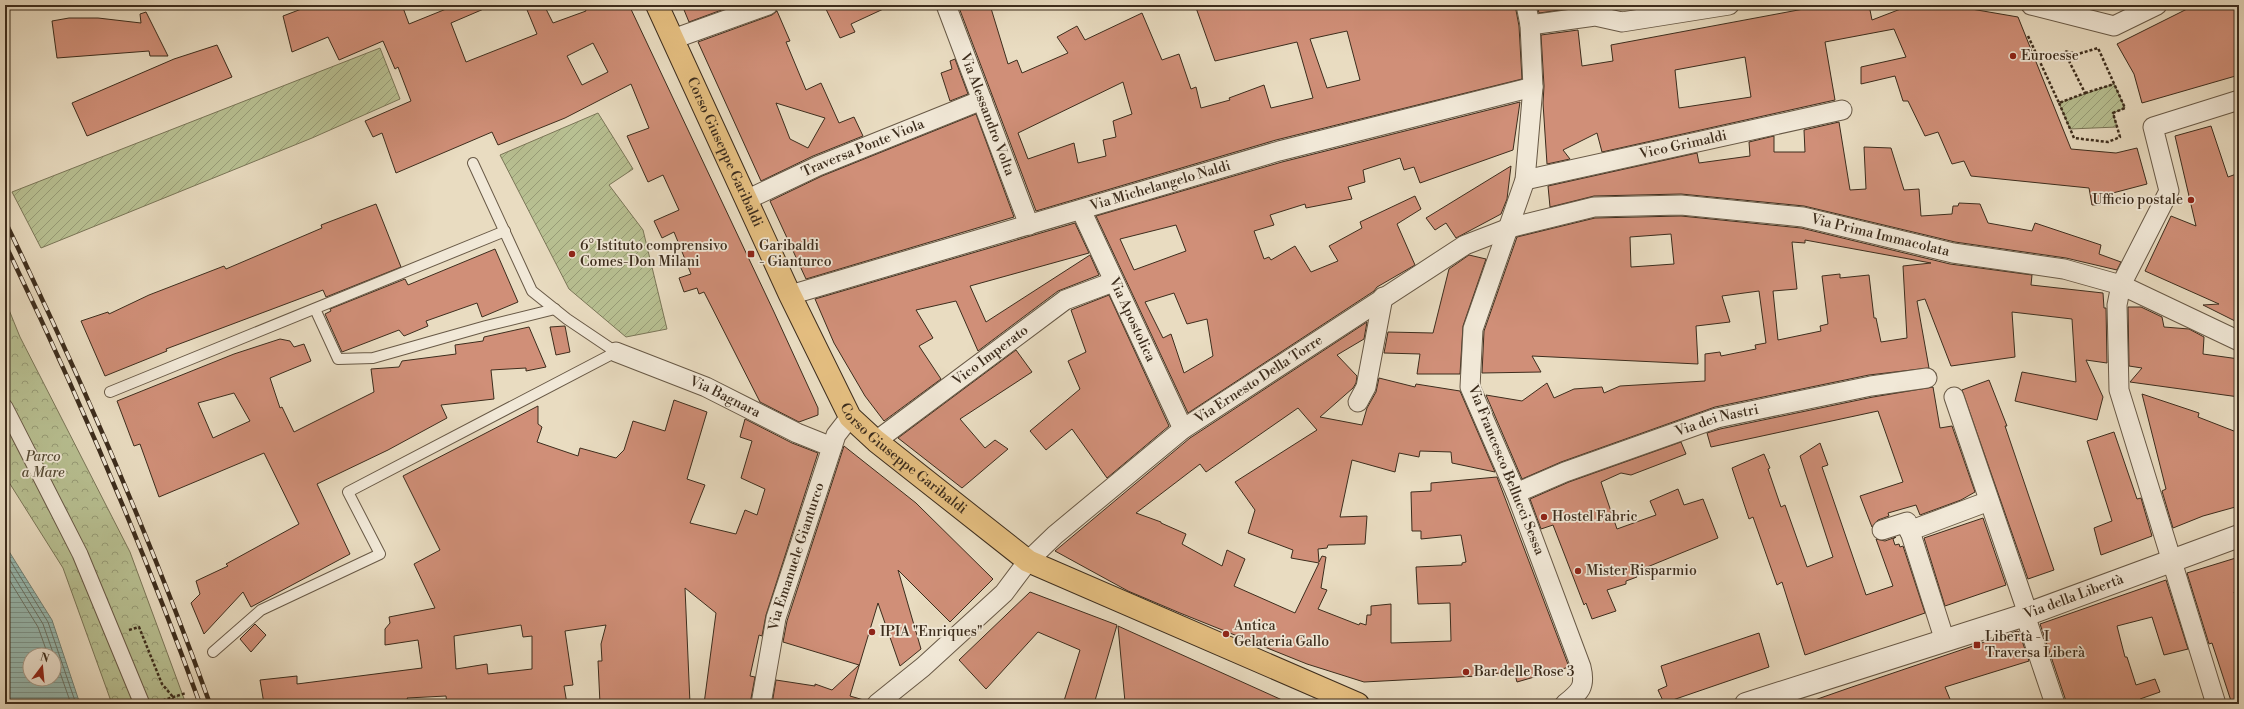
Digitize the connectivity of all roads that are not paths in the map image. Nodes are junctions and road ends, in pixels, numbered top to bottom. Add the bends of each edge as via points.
1 (657, 5) edge
2 (768, 5) edge
3 (946, 5) edge
4 (1526, 5) edge
5 (1729, 5) edge
6 (2031, 5) edge
7 (2157, 5) edge
8 (1530, 24) junction
9 (673, 39) junction
10 (1532, 87) junction
11 (982, 100) junction
12 (2239, 100) edge
13 (1842, 110) dead end
14 (473, 163) dead end
15 (1525, 180) junction
16 (746, 200) junction
17 (1081, 210) junction
18 (1029, 225) junction
19 (1509, 228) junction
20 (505, 231) junction
21 (1113, 282) junction
22 (2121, 285) junction
23 (790, 295) junction
24 (1383, 297) junction
25 (315, 309) junction
26 (555, 309) junction
27 (2239, 341) edge
28 (616, 352) junction
29 (1927, 378) dead end
30 (110, 392) dead end
31 (1954, 397) dead end
32 (1358, 402) dead end
33 (5, 407) edge
34 (850, 417) junction
35 (1183, 429) junction
36 (876, 441) junction
37 (832, 447) junction
38 (1516, 493) junction
39 (1989, 501) junction
40 (1882, 530) dead end
41 (1909, 531) junction
42 (2239, 536) edge
43 (2173, 560) junction
44 (1028, 561) junction
45 (2026, 614) junction
46 (1945, 642) junction
47 (213, 652) dead end
48 (142, 704) edge
49 (761, 704) edge
50 (877, 704) edge
51 (1358, 704) edge
52 (1565, 704) edge
53 (1746, 704) edge
54 (2055, 704) edge
55 (2216, 704) edge

1 - 9 main road, Corso Giuseppe Garibaldi
2 - 9 street
3 - 11 street, Via Alessandro Volta
4 - 8 street, Via Francesco Bellucci Sessa
5 - 8 street via 1622,22 1595,16
6 - 7 street via 2114,26
8 - 10 street, Via Francesco Bellucci Sessa
9 - 16 main road, Corso Giuseppe Garibaldi
10 - 15 street, Via Francesco Bellucci Sessa
10 - 17 street, Via Michelangelo Naldi via 1279,151
11 - 16 street, Traversa Ponte Viola via 818,166
11 - 18 street, Via Alessandro Volta
12 - 22 street via 2153,126 2170,191
13 - 15 street, Vico Grimaldi
14 - 20 lane
15 - 19 street, Via Francesco Bellucci Sessa
16 - 23 main road, Corso Giuseppe Garibaldi
17 - 18 street, Via Michelangelo Naldi
17 - 21 street, Via Apostolica
18 - 23 street, Via Michelangelo Naldi
19 - 22 street, Via Prima Immacolata via 1594,207 1689,206 1803,217 1953,253 2064,269
19 - 24 street, Via Ernesto Della Torre via 1465,245
19 - 38 street, Via Francesco Bellucci Sessa via 1473,329 1470,387
20 - 25 lane
20 - 26 lane via 532,291
21 - 35 street, Via Apostolica
21 - 36 street, Vico Imperato via 1065,300
22 - 27 street, Via Prima Immacolata
22 - 43 street via 2116,305 2119,390
23 - 34 main road, Corso Giuseppe Garibaldi
24 - 32 street via 1366,387
24 - 35 street, Via Ernesto Della Torre
25 - 26 lane via 338,359 372,358
25 - 30 lane
26 - 28 lane
28 - 37 street, Via Bagnara via 706,387 797,433
28 - 47 lane via 348,492 380,554 261,610
29 - 38 street, Via dei Nastri via 1871,386 1717,418 1565,472
31 - 39 street
33 - 48 street via 80,554
34 - 36 main road, Corso Giuseppe Garibaldi
34 - 37 street, Via Emanuele Gianturco via 836,435
35 - 44 street, Via Ernesto Della Torre via 1055,535
36 - 44 main road, Corso Giuseppe Garibaldi
37 - 49 street, Via Emanuele Gianturco via 776,618
38 - 52 street, Via Francesco Bellucci Sessa via 1582,667 1584,678 1580,693
39 - 41 street
39 - 45 street
40 - 41 street via 1907,522
41 - 46 street
42 - 43 street, Via della Libertà
43 - 45 street, Via della Libertà
43 - 55 street
44 - 50 street, Via Ernesto Della Torre via 1004,593 923,667
44 - 51 main road, Corso Giuseppe Garibaldi
45 - 46 street, Via della Libertà
45 - 54 street
46 - 53 street, Via della Libertà

